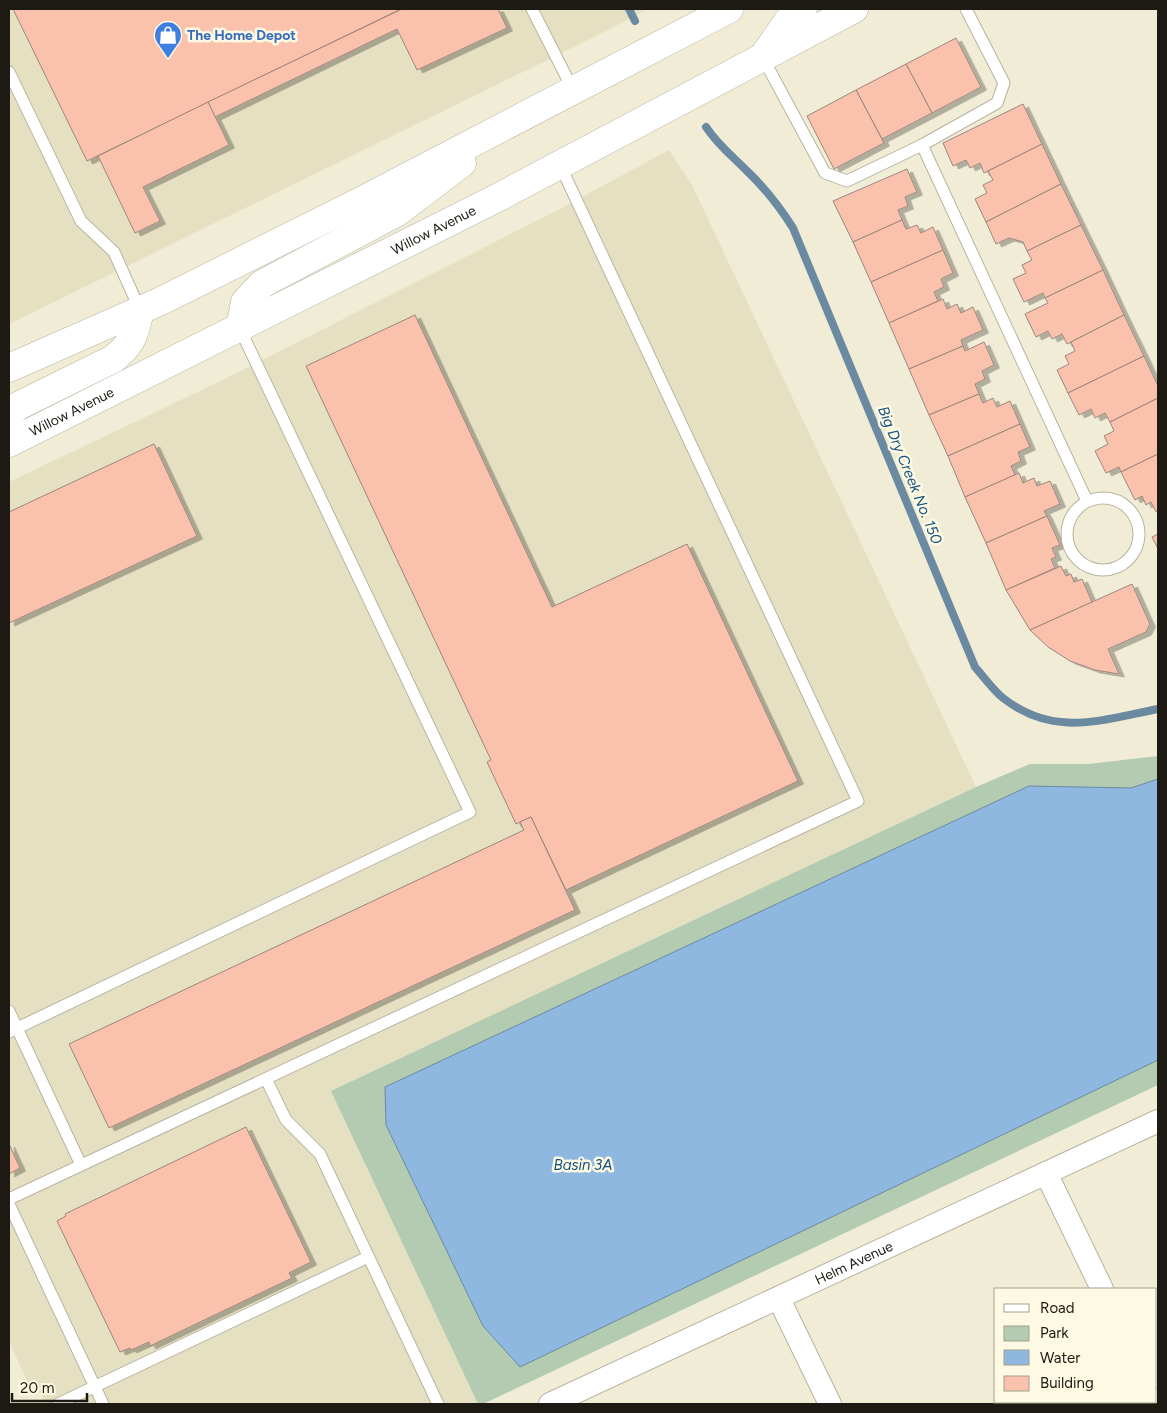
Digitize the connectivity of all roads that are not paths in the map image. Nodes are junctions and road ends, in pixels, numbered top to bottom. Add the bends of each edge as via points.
1 (532, 9) edge
2 (729, 9) edge
3 (803, 9) edge
4 (854, 9) edge
5 (966, 9) edge
6 (763, 58) junction
7 (9, 72) edge
8 (573, 90) junction
9 (523, 117) junction
10 (922, 145) junction
11 (560, 164) junction
12 (140, 310) junction
13 (240, 329) junction
14 (9, 368) edge
15 (9, 414) edge
16 (9, 443) edge
17 (1087, 501) junction
18 (9, 1011) edge
19 (13, 1030) edge
20 (266, 1079) junction
21 (1158, 1121) edge
22 (81, 1165) junction
23 (1046, 1174) junction
24 (9, 1199) edge
25 (9, 1204) edge
26 (368, 1257) junction
27 (1102, 1288) edge
28 (779, 1299) junction
29 (95, 1387) junction
30 (58, 1404) edge
31 (103, 1404) edge
32 (438, 1404) edge
33 (550, 1404) edge
34 (830, 1404) edge

1 - 8 lane
2 - 8 main road via 700,19
3 - 6 main road via 788,22
4 - 6 main road, Willow Avenue
5 - 10 lane via 1004,83 997,103
6 - 10 lane via 824,174 847,181
6 - 11 main road, Willow Avenue
7 - 12 lane via 81,221 114,252
8 - 9 main road
9 - 12 main road
9 - 13 main road via 396,213 262,284 245,302
10 - 17 lane
11 - 13 main road, Willow Avenue
11 - 20 lane via 858,801
12 - 14 main road
12 - 15 main road via 126,349 113,359 18,406
13 - 16 main road, Willow Avenue
13 - 19 lane via 470,812
17 - 17 lane via 1078,507 1069,522 1067,538 1070,550 1088,567 1100,571 1113,570 1125,564 1139,543 1140,530 1136,518 1130,509 1110,498
18 - 19 lane
19 - 22 lane
20 - 22 lane
20 - 26 lane via 286,1120 320,1154
21 - 23 street, Helm Avenue
22 - 24 lane
23 - 27 street
23 - 28 street, Helm Avenue
25 - 29 lane
26 - 29 lane
26 - 32 lane
28 - 33 street, Helm Avenue
28 - 34 street
29 - 30 lane
29 - 31 lane

